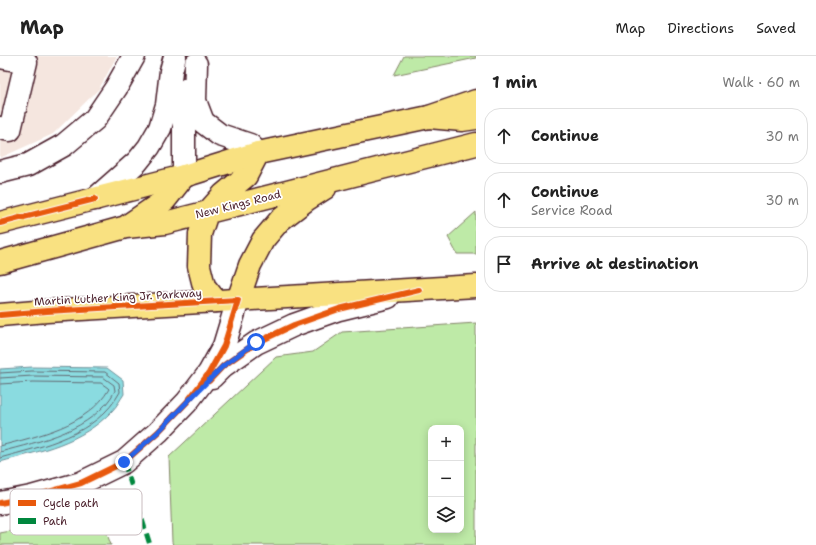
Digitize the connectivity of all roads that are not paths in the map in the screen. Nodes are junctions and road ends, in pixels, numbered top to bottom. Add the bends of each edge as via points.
1 (134, 56) edge
2 (175, 56) edge
3 (0, 57) edge
4 (198, 60) edge
5 (476, 102) edge
6 (429, 117) junction
7 (476, 118) edge
8 (0, 128) edge
9 (476, 144) edge
10 (258, 153) junction
11 (0, 172) edge
12 (184, 176) junction
13 (340, 178) junction
14 (95, 199) junction
15 (207, 213) junction
16 (0, 223) edge
17 (126, 227) junction
18 (0, 262) edge
19 (476, 286) edge
20 (419, 290) junction
21 (238, 300) junction
22 (216, 301) junction
23 (0, 315) edge
24 (187, 402) junction
25 (60, 489) edge
26 (10, 501) edge
27 (0, 503) edge

1 - 11 street via 95,119 64,145 28,165
2 - 14 street via 170,71 167,105 160,128 150,147
3 - 8 street via 26,62 10,130
4 - 10 street via 195,101 203,122 220,135 250,145
4 - 12 street via 188,89 184,120
5 - 6 main road
6 - 7 main road via 462,120
6 - 10 main road
9 - 13 main road, New Kings Road
10 - 12 main road
10 - 15 main road via 246,176 223,195
12 - 14 main road
12 - 17 main road via 165,200
13 - 15 main road, New Kings Road
13 - 21 main road via 280,220 263,240 250,265
14 - 16 main road
15 - 17 main road, New Kings Road via 165,223
15 - 22 main road via 200,234 199,266 204,286
17 - 18 main road, New Kings Road
19 - 20 main road, Martin Luther King Jr. Parkway
20 - 21 main road, Martin Luther King Jr. Parkway
20 - 24 street via 339,309 294,324 256,342 223,366
21 - 22 main road, Martin Luther King Jr. Parkway
21 - 24 street via 224,346 209,374
22 - 23 main road, Martin Luther King Jr. Parkway
24 - 25 street via 124,462 81,483
26 - 27 street

